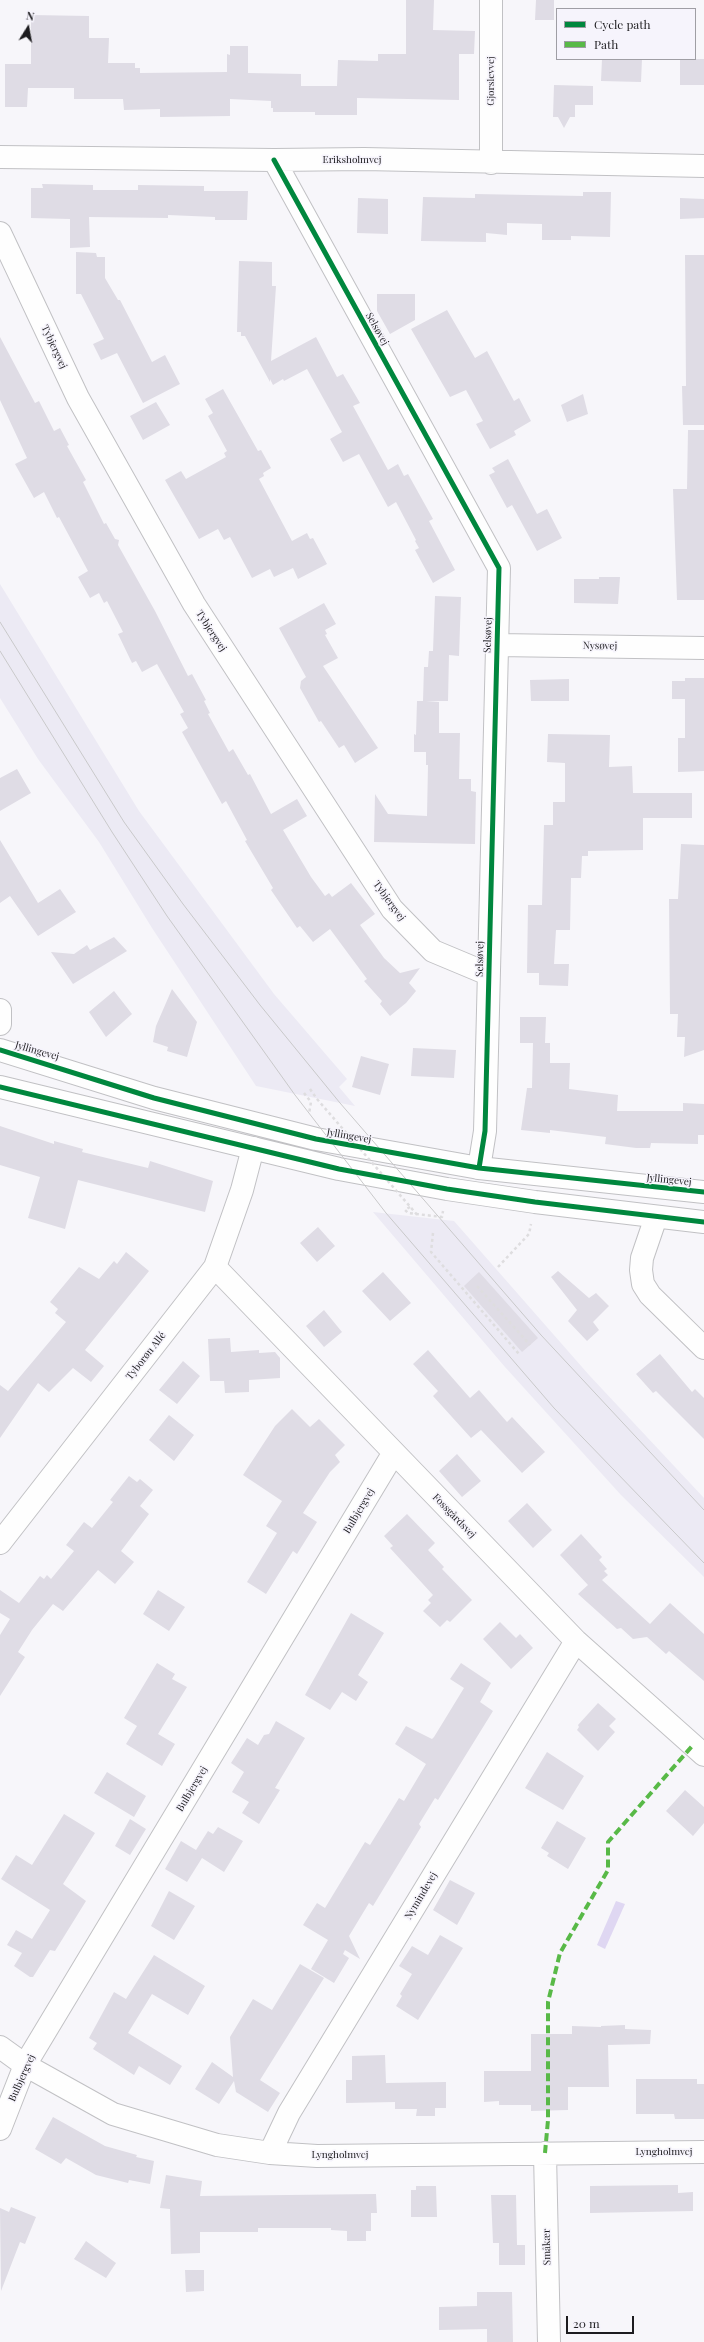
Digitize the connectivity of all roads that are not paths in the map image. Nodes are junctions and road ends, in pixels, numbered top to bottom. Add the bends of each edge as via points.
1 (491, 0) edge
2 (0, 157) edge
3 (274, 160) junction
4 (491, 163) junction
5 (704, 166) edge
6 (0, 233) edge
7 (496, 645) junction
8 (704, 648) edge
9 (488, 974) junction
10 (0, 1010) edge
11 (0, 1024) edge
12 (0, 1050) edge
13 (0, 1087) edge
14 (253, 1148) junction
15 (479, 1168) junction
16 (704, 1192) edge
17 (656, 1217) junction
18 (704, 1222) edge
19 (215, 1267) junction
20 (704, 1348) edge
21 (393, 1454) junction
22 (0, 1543) edge
23 (576, 1641) junction
24 (704, 1755) edge
25 (0, 2047) edge
26 (26, 2065) junction
27 (0, 2129) edge
28 (704, 2152) edge
29 (270, 2153) junction
30 (545, 2153) junction
31 (549, 2342) edge

1 - 4 street, Gjorslevvej
2 - 3 street, Eriksholmvej
3 - 4 street, Eriksholmvej via 364,159
3 - 7 street, Selsøvej via 499,568
4 - 5 street, Eriksholmvej
6 - 9 street, Tybjergvej via 78,398 194,604 392,909 432,951
7 - 8 street, Nysøvej
7 - 9 street, Selsøvej
9 - 15 street, Selsøvej via 484,1131
10 - 11 street
12 - 15 street, Jyllingevej via 154,1098 305,1136
13 - 14 street
14 - 17 street via 339,1169 447,1189
14 - 19 street, Tyborøn Allé via 242,1190
15 - 16 street, Jyllingevej
17 - 18 street
17 - 20 street via 642,1258 642,1284
19 - 21 street, Fossgårdsvej
19 - 22 street, Tyborøn Allé
21 - 23 street, Fossgårdsvej
21 - 26 street, Bulbjergvej
23 - 24 street, Fossgårdsvej
23 - 29 street, Nymindevej via 289,2113
25 - 26 street, Lyngholmvej
26 - 27 street, Bulbjergvej
26 - 29 street, Lyngholmvej via 113,2114 217,2145
28 - 30 street, Lyngholmvej
29 - 30 street, Lyngholmvej via 317,2156
30 - 31 street, Småkær

